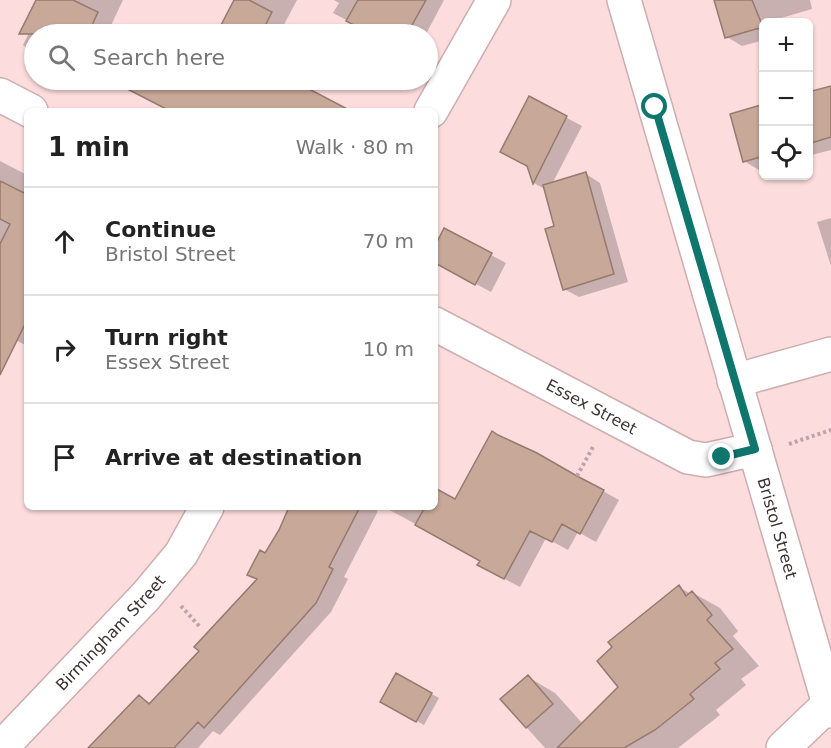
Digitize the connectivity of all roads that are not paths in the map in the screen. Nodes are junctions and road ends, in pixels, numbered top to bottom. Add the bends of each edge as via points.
1 (494, 0) edge
2 (624, 0) edge
3 (0, 95) edge
4 (25, 108) edge
5 (434, 108) edge
6 (438, 326) edge
7 (831, 354) edge
8 (735, 381) junction
9 (768, 447) junction
10 (205, 510) edge
11 (830, 708) edge
12 (1, 748) edge
13 (783, 748) edge

1 - 5 street
2 - 8 street, Bristol Street
3 - 4 street
6 - 9 street, Essex Street via 688,457 706,460
7 - 8 street
8 - 9 street, Bristol Street
9 - 11 street, Bristol Street via 792,574
10 - 12 street, Birmingham Street via 181,554 146,596
11 - 13 street

